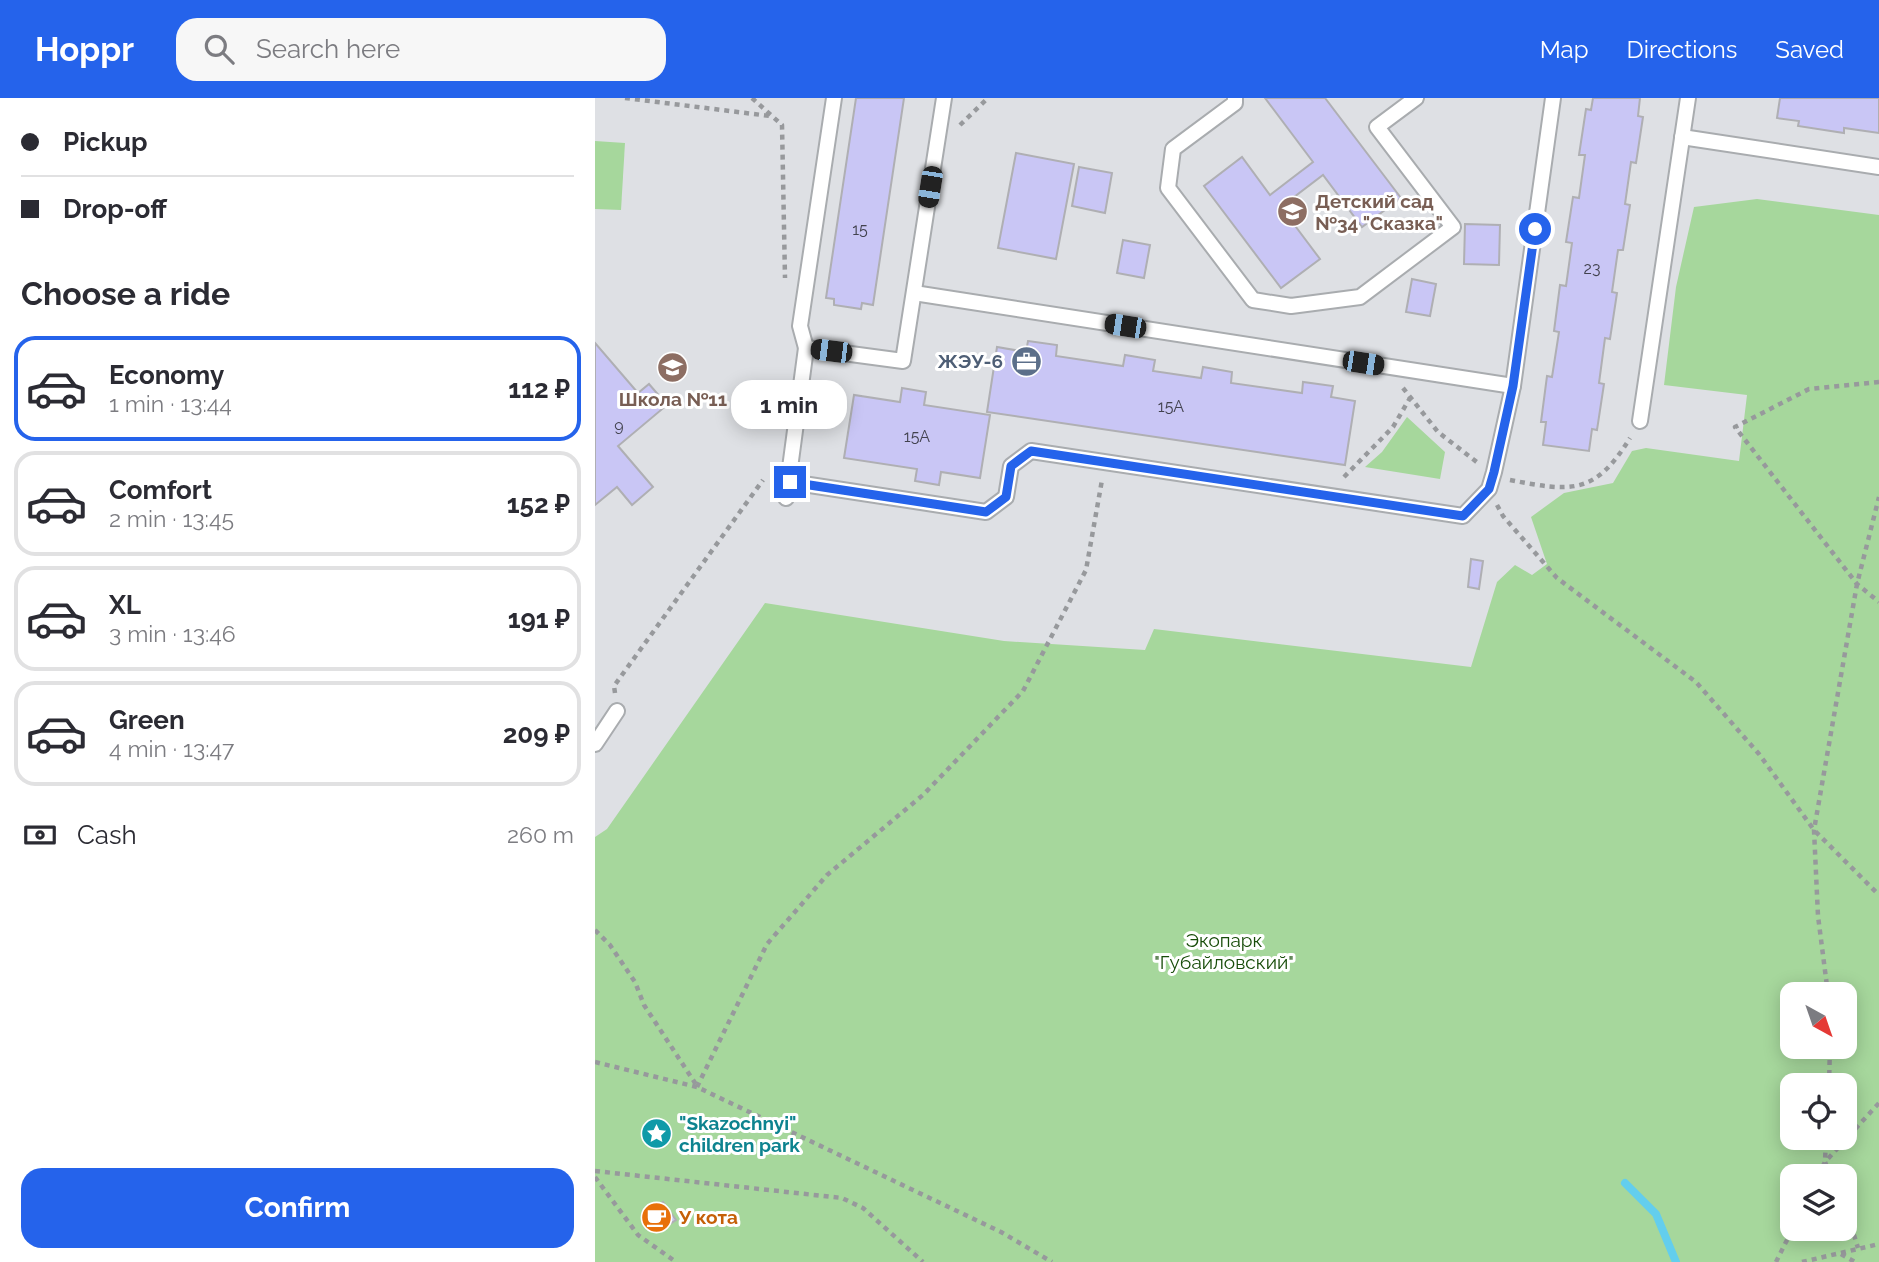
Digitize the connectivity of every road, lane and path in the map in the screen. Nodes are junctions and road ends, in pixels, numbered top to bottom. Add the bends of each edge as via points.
1 (625, 98) edge
2 (752, 98) edge
3 (834, 98) edge
4 (944, 98) edge
5 (1235, 98) edge
6 (1416, 98) edge
7 (1553, 98) edge
8 (1688, 98) edge
9 (772, 116) junction
10 (1682, 137) junction
11 (1879, 167) edge
12 (785, 285) dead end
13 (914, 293) junction
14 (806, 348) junction
15 (1879, 382) edge
16 (1513, 386) junction
17 (1410, 398) dead end
18 (1640, 421) dead end
19 (1104, 463) junction
20 (763, 480) dead end
21 (790, 482) junction
22 (1489, 489) junction
23 (1324, 495) junction
24 (1879, 496) edge
25 (786, 498) dead end
26 (1857, 584) junction
27 (1879, 602) edge
28 (617, 711) joint
29 (595, 744) edge
30 (1814, 830) junction
31 (1879, 895) edge
32 (595, 930) edge
33 (1826, 982) edge
34 (595, 1062) edge
35 (697, 1087) junction
36 (1879, 1103) edge
37 (1826, 1150) edge
38 (1825, 1162) joint
39 (595, 1171) edge
40 (595, 1177) edge
41 (1786, 1241) edge
42 (1856, 1241) edge
43 (1879, 1244) edge
44 (1858, 1248) junction
45 (1840, 1253) junction
46 (676, 1262) edge
47 (923, 1262) edge
48 (1052, 1262) edge
49 (1776, 1262) edge
50 (1803, 1262) edge
51 (1855, 1262) edge

1 - 9 path
2 - 9 path
3 - 14 lane via 800,326
4 - 13 lane
5 - 6 lane via 1235,103 1173,149 1168,188 1253,300 1291,306 1360,297 1453,227 1377,127
7 - 16 lane
8 - 10 lane
9 - 12 path via 782,125
10 - 11 lane
10 - 18 lane
13 - 14 lane via 903,360
13 - 16 lane
14 - 21 lane
15 - 26 path via 1809,388 1735,427
16 - 22 lane
17 - 23 path via 1376,448
19 - 21 lane via 1031,451 1011,466 1006,497 986,512
19 - 23 lane
19 - 35 path via 1086,570 1023,691 923,794 827,875 767,944
20 - 28 path via 614,686
21 - 25 lane
22 - 23 lane via 1463,516
22 - 30 path via 1503,516 1557,578 1696,682 1759,754
24 - 26 path
26 - 27 path
26 - 30 path
28 - 29 lane
30 - 31 path
30 - 33 path
32 - 35 path via 635,982 644,1005
34 - 35 path
35 - 48 path via 1001,1231
36 - 38 path
37 - 38 path
39 - 47 path via 842,1198 863,1208
40 - 46 path via 638,1236
41 - 49 path
42 - 44 path
43 - 44 path
44 - 45 path
45 - 50 path
45 - 51 path

